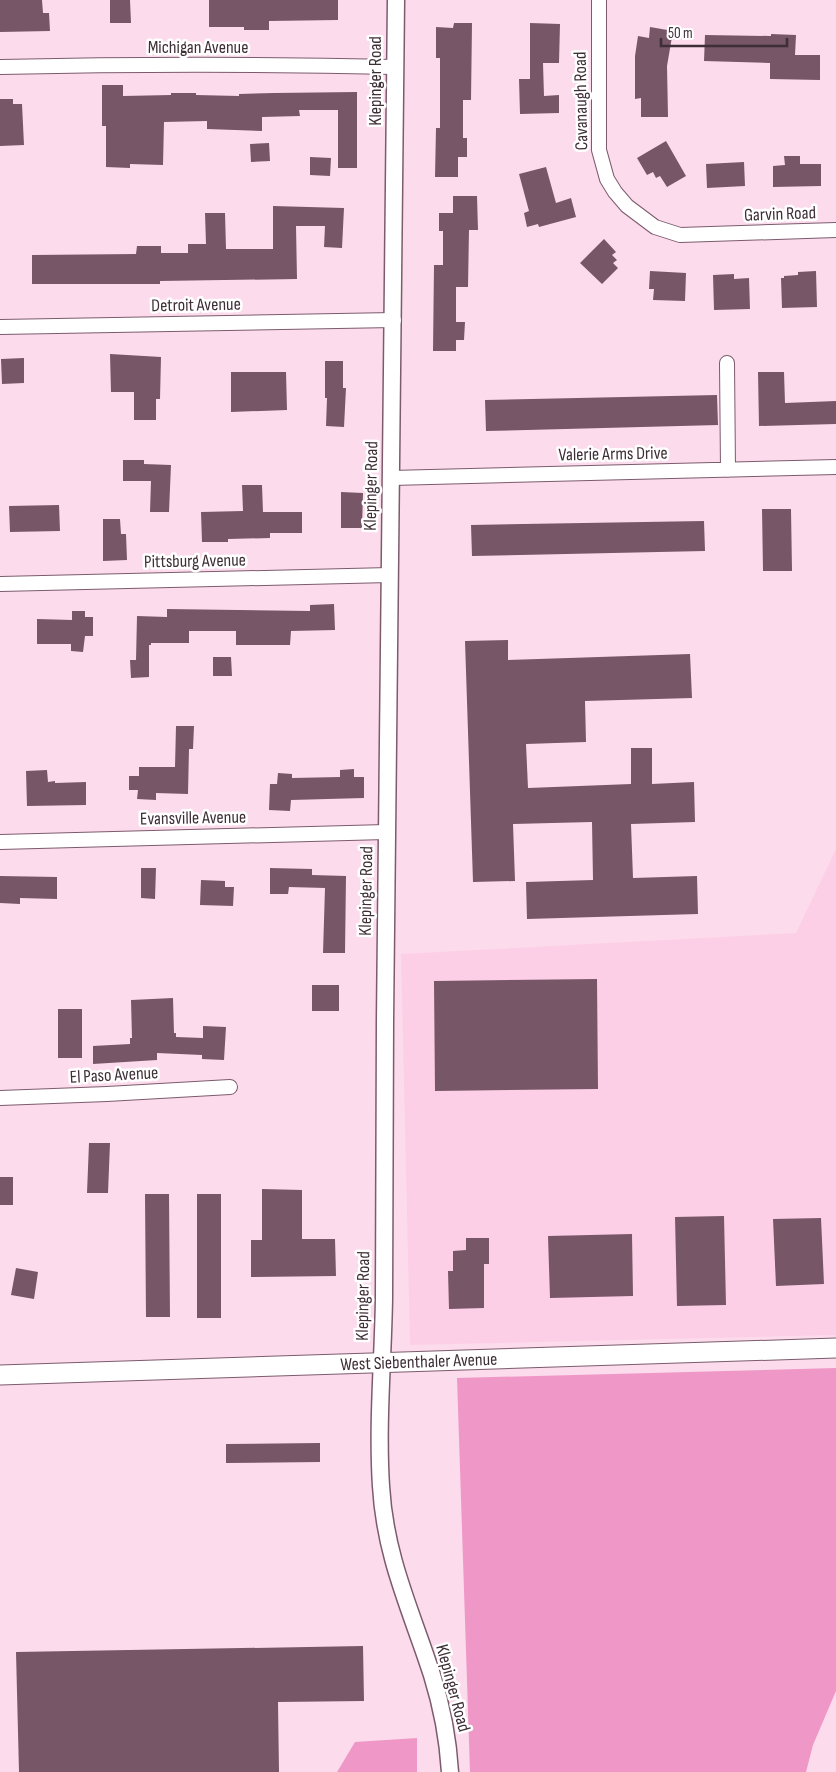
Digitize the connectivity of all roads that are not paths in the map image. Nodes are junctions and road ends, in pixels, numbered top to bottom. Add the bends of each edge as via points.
1 (396, 0) edge
2 (600, 0) edge
3 (0, 67) edge
4 (395, 67) junction
5 (836, 230) edge
6 (726, 234) joint
7 (394, 320) junction
8 (0, 327) edge
9 (727, 362) dead end
10 (836, 467) edge
11 (728, 470) junction
12 (391, 478) junction
13 (390, 575) junction
14 (0, 584) edge
15 (386, 832) junction
16 (0, 842) edge
17 (230, 1087) dead end
18 (0, 1098) edge
19 (836, 1348) edge
20 (382, 1364) junction
21 (0, 1375) edge
22 (450, 1772) edge

1 - 4 street, Klepinger Road
2 - 6 street, Cavanaugh Road via 599,150 607,179 627,206 655,227 680,235
3 - 4 street, Michigan Avenue
4 - 7 street, Klepinger Road
5 - 6 street, Garvin Road
7 - 8 street, Detroit Avenue
7 - 12 street, Klepinger Road
9 - 11 street
10 - 11 street, Valerie Arms Drive
11 - 12 street, Valerie Arms Drive
12 - 13 street, Klepinger Road
13 - 14 street, Pittsburg Avenue
13 - 15 street, Klepinger Road
15 - 16 street, Evansville Avenue
15 - 20 street, Klepinger Road
17 - 18 street, El Paso Avenue
19 - 20 main road, West Siebenthaler Avenue
20 - 21 main road, West Siebenthaler Avenue
20 - 22 street, Klepinger Road via 379,1425 383,1513 391,1555 444,1723

